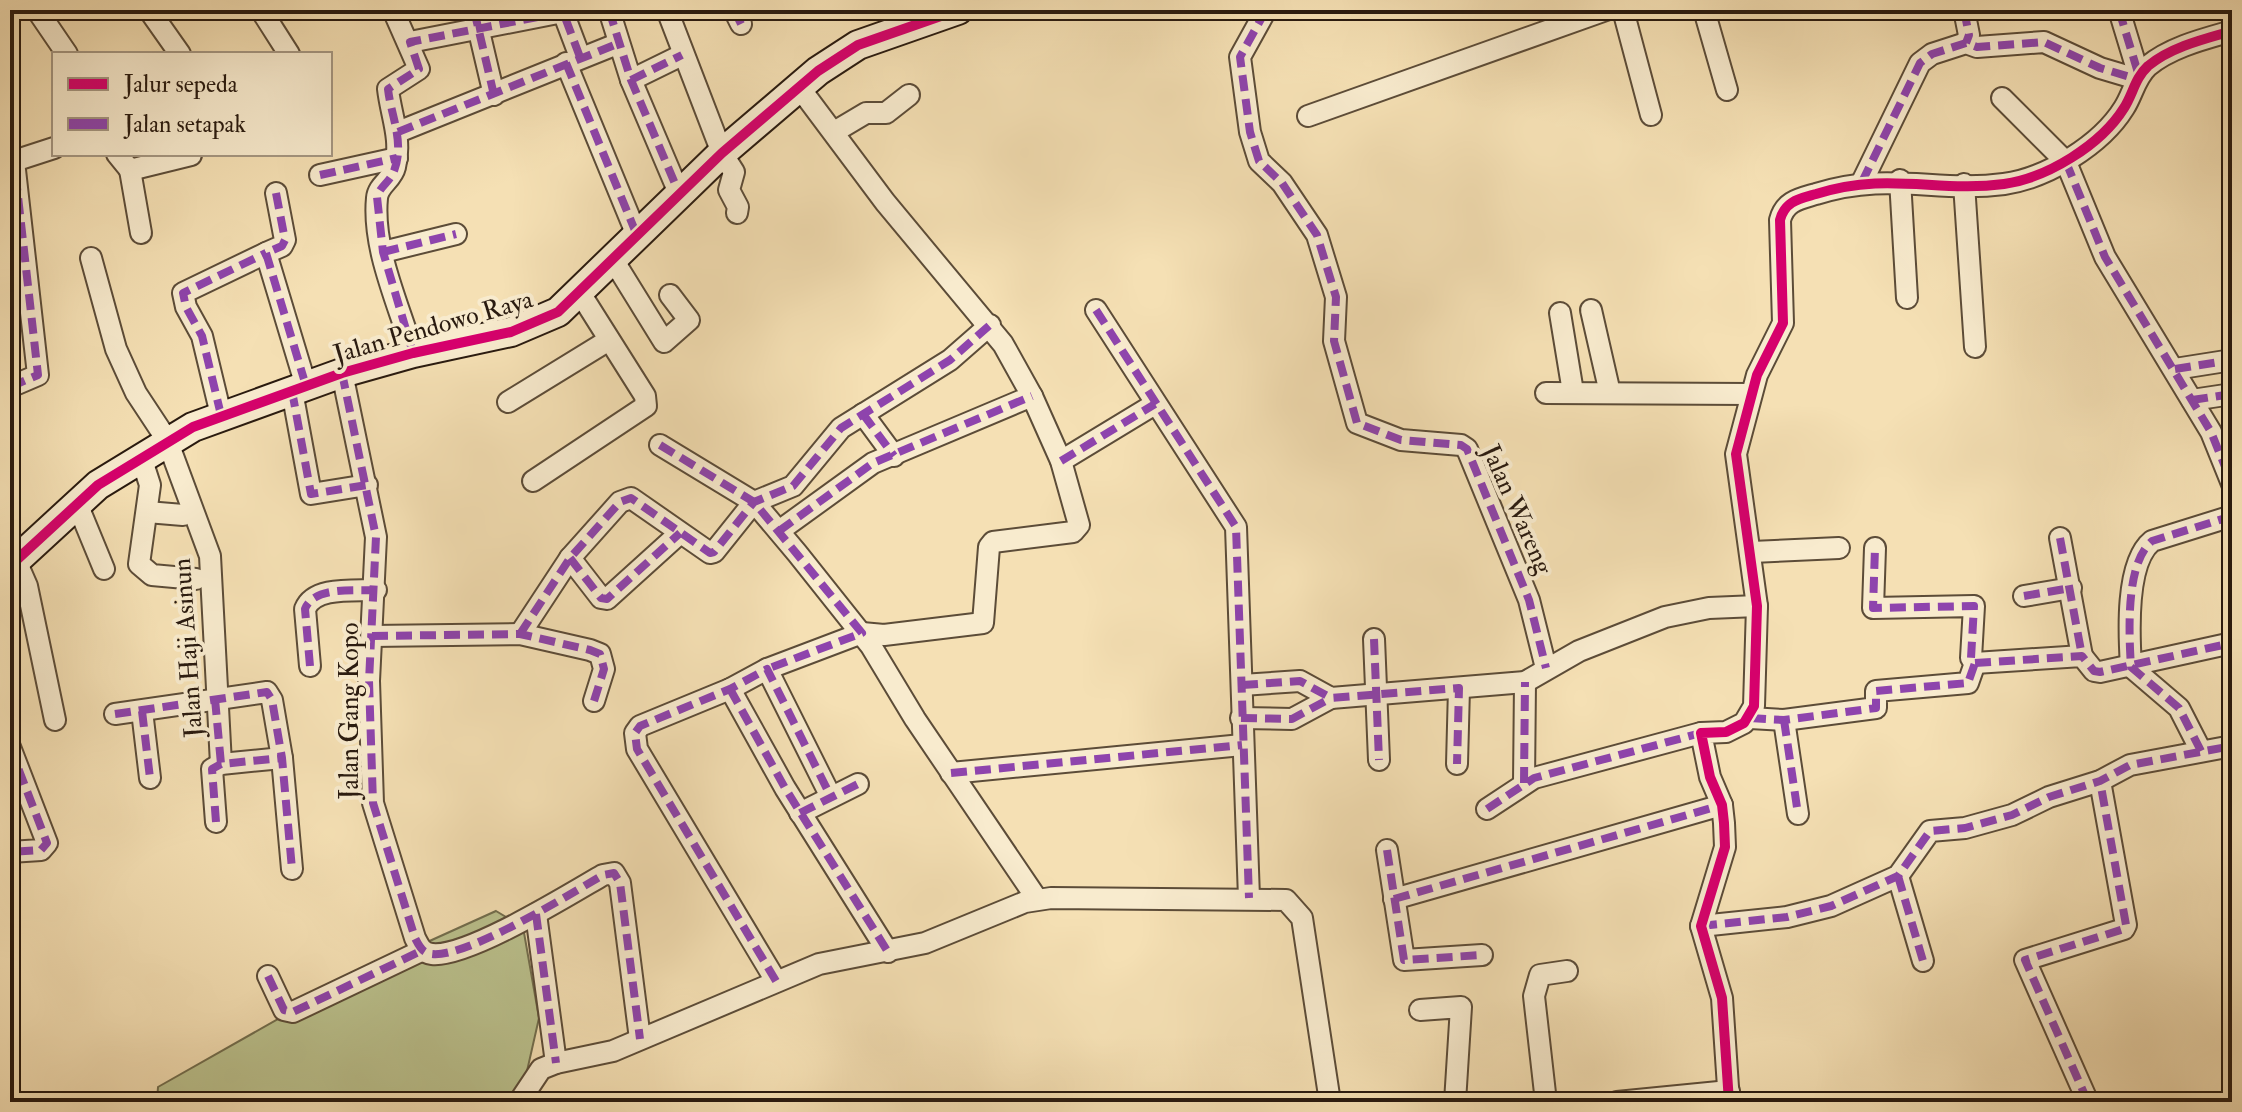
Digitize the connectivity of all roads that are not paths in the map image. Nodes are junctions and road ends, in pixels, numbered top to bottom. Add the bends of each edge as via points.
1 (37, 10) edge
2 (149, 10) edge
3 (261, 10) edge
4 (393, 10) edge
5 (609, 10) edge
6 (958, 10) edge
7 (1266, 10) edge
8 (1606, 10) edge
9 (1623, 10) edge
10 (1704, 10) edge
11 (1964, 10) edge
12 (2119, 10) edge
13 (668, 11) edge
14 (538, 13) edge
15 (475, 20) edge
16 (2232, 31) edge
17 (410, 42) junction
18 (1966, 43) junction
19 (617, 44) junction
20 (66, 52) edge
21 (179, 52) edge
22 (288, 52) edge
23 (682, 55) junction
24 (573, 60) junction
25 (2138, 78) junction
26 (631, 80) junction
27 (799, 87) junction
28 (1727, 90) dead end
29 (494, 95) junction
30 (909, 95) dead end
31 (2002, 98) dead end
32 (1651, 115) dead end
33 (1308, 116) dead end
34 (398, 132) junction
35 (834, 132) junction
36 (52, 148) edge
37 (722, 153) junction
38 (12, 156) edge
39 (181, 156) edge
40 (397, 158) junction
41 (124, 162) edge
42 (2066, 162) junction
43 (320, 175) dead end
44 (1900, 180) junction
45 (1862, 182) junction
46 (1964, 184) junction
47 (276, 193) dead end
48 (679, 193) junction
49 (737, 213) dead end
50 (141, 233) dead end
51 (636, 233) junction
52 (456, 234) dead end
53 (383, 252) junction
54 (266, 253) junction
55 (91, 258) dead end
56 (612, 258) junction
57 (18, 272) edge
58 (580, 293) junction
59 (670, 295) dead end
60 (1907, 298) dead end
61 (1096, 310) dead end
62 (1591, 310) dead end
63 (1560, 313) dead end
64 (990, 325) junction
65 (609, 340) junction
66 (1975, 347) dead end
67 (413, 353) junction
68 (2232, 360) edge
69 (2175, 369) junction
70 (342, 373) junction
71 (10, 387) edge
72 (299, 388) junction
73 (1573, 392) junction
74 (1546, 393) dead end
75 (1610, 393) junction
76 (1751, 394) junction
77 (2232, 394) edge
78 (1032, 396) junction
79 (2192, 400) junction
80 (508, 402) dead end
81 (1155, 404) junction
82 (863, 414) junction
83 (221, 415) junction
84 (167, 440) junction
85 (660, 445) dead end
86 (894, 456) junction
87 (141, 457) junction
88 (1061, 461) junction
89 (533, 481) dead end
90 (2232, 484) edge
91 (367, 485) junction
92 (754, 502) junction
93 (78, 506) junction
94 (147, 512) junction
95 (183, 515) dead end
96 (2232, 516) edge
97 (779, 531) junction
98 (680, 533) junction
99 (2060, 538) dead end
100 (1839, 548) dead end
101 (1875, 548) dead end
102 (1752, 552) junction
103 (12, 558) edge
104 (570, 558) junction
105 (104, 569) dead end
106 (196, 579) dead end
107 (2071, 588) junction
108 (376, 590) junction
109 (2024, 596) dead end
110 (1757, 606) junction
111 (862, 633) junction
112 (520, 634) junction
113 (372, 636) junction
114 (1374, 639) dead end
115 (2232, 643) edge
116 (2082, 656) junction
117 (1975, 663) junction
118 (310, 666) dead end
119 (2131, 667) junction
120 (1546, 668) junction
121 (767, 669) junction
122 (1525, 682) junction
123 (1242, 685) junction
124 (1459, 688) junction
125 (730, 689) junction
126 (1377, 693) junction
127 (1331, 698) junction
128 (215, 699) junction
129 (594, 701) dead end
130 (142, 711) junction
131 (115, 714) dead end
132 (1241, 718) junction
133 (1750, 718) junction
134 (55, 720) dead end
135 (1784, 720) junction
136 (1701, 733) junction
137 (1242, 745) junction
138 (2232, 746) edge
139 (10, 747) edge
140 (2201, 751) junction
141 (282, 758) junction
142 (1379, 760) dead end
143 (221, 764) junction
144 (1457, 764) dead end
145 (951, 773) junction
146 (150, 778) dead end
147 (2100, 781) junction
148 (1524, 783) junction
149 (858, 784) dead end
150 (831, 797) junction
151 (1722, 805) junction
152 (1487, 809) dead end
153 (800, 813) junction
154 (1798, 814) dead end
155 (216, 822) dead end
156 (1387, 850) dead end
157 (10, 852) edge
158 (292, 869) dead end
159 (1898, 876) junction
160 (1249, 898) junction
161 (1037, 899) junction
162 (1394, 899) junction
163 (536, 914) junction
164 (1701, 926) junction
165 (421, 951) junction
166 (888, 952) junction
167 (1482, 955) dead end
168 (1923, 961) dead end
169 (1567, 971) dead end
170 (268, 976) dead end
171 (776, 981) junction
172 (1420, 1010) dead end
173 (640, 1039) junction
174 (556, 1063) junction
175 (1729, 1096) edge
176 (519, 1102) edge
177 (1330, 1102) edge
178 (1455, 1102) edge
179 (1546, 1102) edge
180 (1617, 1102) edge
181 (2088, 1102) edge

1 - 20 street
2 - 21 street
3 - 22 street
4 - 17 street
5 - 19 street
6 - 27 street, Jalan Pendowo Raya via 858,45
7 - 120 street, Jalan Wareng via 1240,57 1250,132 1259,161 1290,192 1317,235 1336,297 1334,341 1357,423 1401,440 1467,449 1529,600
8 - 33 street
9 - 32 street
10 - 28 street
11 - 18 street
12 - 25 street
13 - 23 street
14 - 15 street
14 - 24 street via 563,12
15 - 17 street
15 - 29 street
16 - 25 street via 2158,59
17 - 34 street via 418,72 388,89
18 - 25 street via 1977,47 2041,41 2087,63
18 - 45 street via 1920,63
19 - 24 street
19 - 26 street
23 - 26 street
23 - 37 street
24 - 29 street
24 - 51 street
25 - 42 street via 2117,116
26 - 48 street
27 - 35 street
27 - 37 street, Jalan Pendowo Raya
29 - 34 street
30 - 35 street via 886,113 866,113
31 - 42 street
34 - 40 street
35 - 64 street via 885,202
36 - 38 street
37 - 48 street, Jalan Pendowo Raya
37 - 49 street via 734,172 729,190
38 - 57 street
39 - 41 street
40 - 43 street
40 - 53 street via 377,197
41 - 50 street
42 - 46 street via 2034,178
42 - 69 street via 2105,257
44 - 45 street
44 - 46 street
44 - 60 street
45 - 76 street via 1796,200 1783,210 1783,323
46 - 66 street
47 - 54 street via 285,240
48 - 51 street, Jalan Pendowo Raya
51 - 56 street, Jalan Pendowo Raya
52 - 53 street
53 - 67 street
54 - 72 street
54 - 83 street via 183,293 202,336
55 - 84 street, Jalan Haji Asinun via 116,349 136,393
56 - 58 street, Jalan Pendowo Raya
56 - 59 street via 664,342 689,320
57 - 71 street via 38,375
58 - 65 street
58 - 67 street, Jalan Pendowo Raya via 558,312 511,332
61 - 81 street
62 - 75 street
63 - 73 street
64 - 78 street
64 - 82 street via 950,360
65 - 80 street
65 - 89 street via 645,396 646,406
67 - 70 street, Jalan Pendowo Raya
68 - 69 street
69 - 79 street
70 - 72 street, Jalan Pendowo Raya
70 - 91 street, Jalan Gang Kopo
72 - 83 street, Jalan Pendowo Raya
72 - 91 street via 309,492 317,496
73 - 74 street
73 - 75 street
75 - 76 street
76 - 102 street via 1736,454
77 - 79 street
78 - 86 street
78 - 88 street
79 - 90 street
81 - 88 street
81 - 123 street via 1236,527
82 - 86 street
82 - 92 street via 828,439 793,486
83 - 84 street, Jalan Pendowo Raya
84 - 87 street, Jalan Pendowo Raya
84 - 128 street, Jalan Haji Asinun via 210,556
85 - 92 street
86 - 97 street via 862,469
87 - 93 street, Jalan Pendowo Raya via 98,485
87 - 94 street via 150,485
88 - 111 street via 1078,530 993,542 983,623
91 - 108 street, Jalan Gang Kopo via 376,537
92 - 97 street
92 - 98 street via 712,553
93 - 103 street, Jalan Pendowo Raya
93 - 105 street
94 - 95 street
94 - 106 street via 138,557 142,569 152,575
96 - 119 street via 2143,548 2129,630
97 - 111 street
98 - 104 street via 631,498 620,502
98 - 104 street via 607,599
99 - 107 street
100 - 102 street
101 - 117 street via 1873,608 1974,606
102 - 110 street
103 - 134 street via 27,586
104 - 112 street
107 - 109 street
107 - 116 street
108 - 113 street, Jalan Gang Kopo
108 - 118 street via 321,594 308,602
110 - 120 street via 1665,617
110 - 133 street
111 - 121 street
111 - 145 street
112 - 113 street
112 - 129 street via 600,654 604,669
113 - 165 street, Jalan Gang Kopo via 373,803
114 - 126 street
115 - 119 street
116 - 117 street
116 - 119 street via 2097,672
117 - 135 street via 1968,683 1876,691 1876,708
119 - 140 street via 2179,708
120 - 122 street
121 - 125 street
121 - 150 street
122 - 124 street
122 - 148 street
123 - 127 street via 1300,681
123 - 132 street
124 - 126 street
124 - 144 street
125 - 153 street
125 - 171 street via 640,726 635,744
126 - 127 street
126 - 142 street
127 - 132 street via 1292,719
128 - 130 street
128 - 141 street via 267,692
128 - 143 street, Jalan Haji Asinun
130 - 131 street
130 - 146 street
132 - 137 street
133 - 135 street
133 - 136 street via 1726,732
135 - 154 street
136 - 148 street
136 - 151 street
137 - 145 street
137 - 160 street
138 - 140 street
139 - 157 street via 47,843 41,850
140 - 147 street via 2130,765
141 - 143 street
141 - 158 street
143 - 155 street, Jalan Haji Asinun via 210,776
145 - 161 street
147 - 159 street via 2012,815 1930,831
147 - 181 street via 2124,929 2025,960
148 - 152 street
149 - 150 street
150 - 153 street
151 - 162 street
151 - 164 street via 1725,847
153 - 166 street
156 - 162 street
159 - 164 street via 1831,906 1787,917
159 - 168 street
160 - 161 street
160 - 177 street via 1286,900 1302,918
161 - 166 street via 960,931
162 - 167 street via 1404,960
163 - 165 street via 445,953
163 - 173 street via 603,875 616,875
163 - 174 street
164 - 175 street via 1722,998
165 - 170 street via 293,1012 284,1010
166 - 171 street via 819,964
169 - 179 street via 1540,975 1536,982
171 - 173 street
172 - 178 street via 1461,1007
173 - 174 street via 601,1055
174 - 176 street via 541,1069
175 - 180 street

